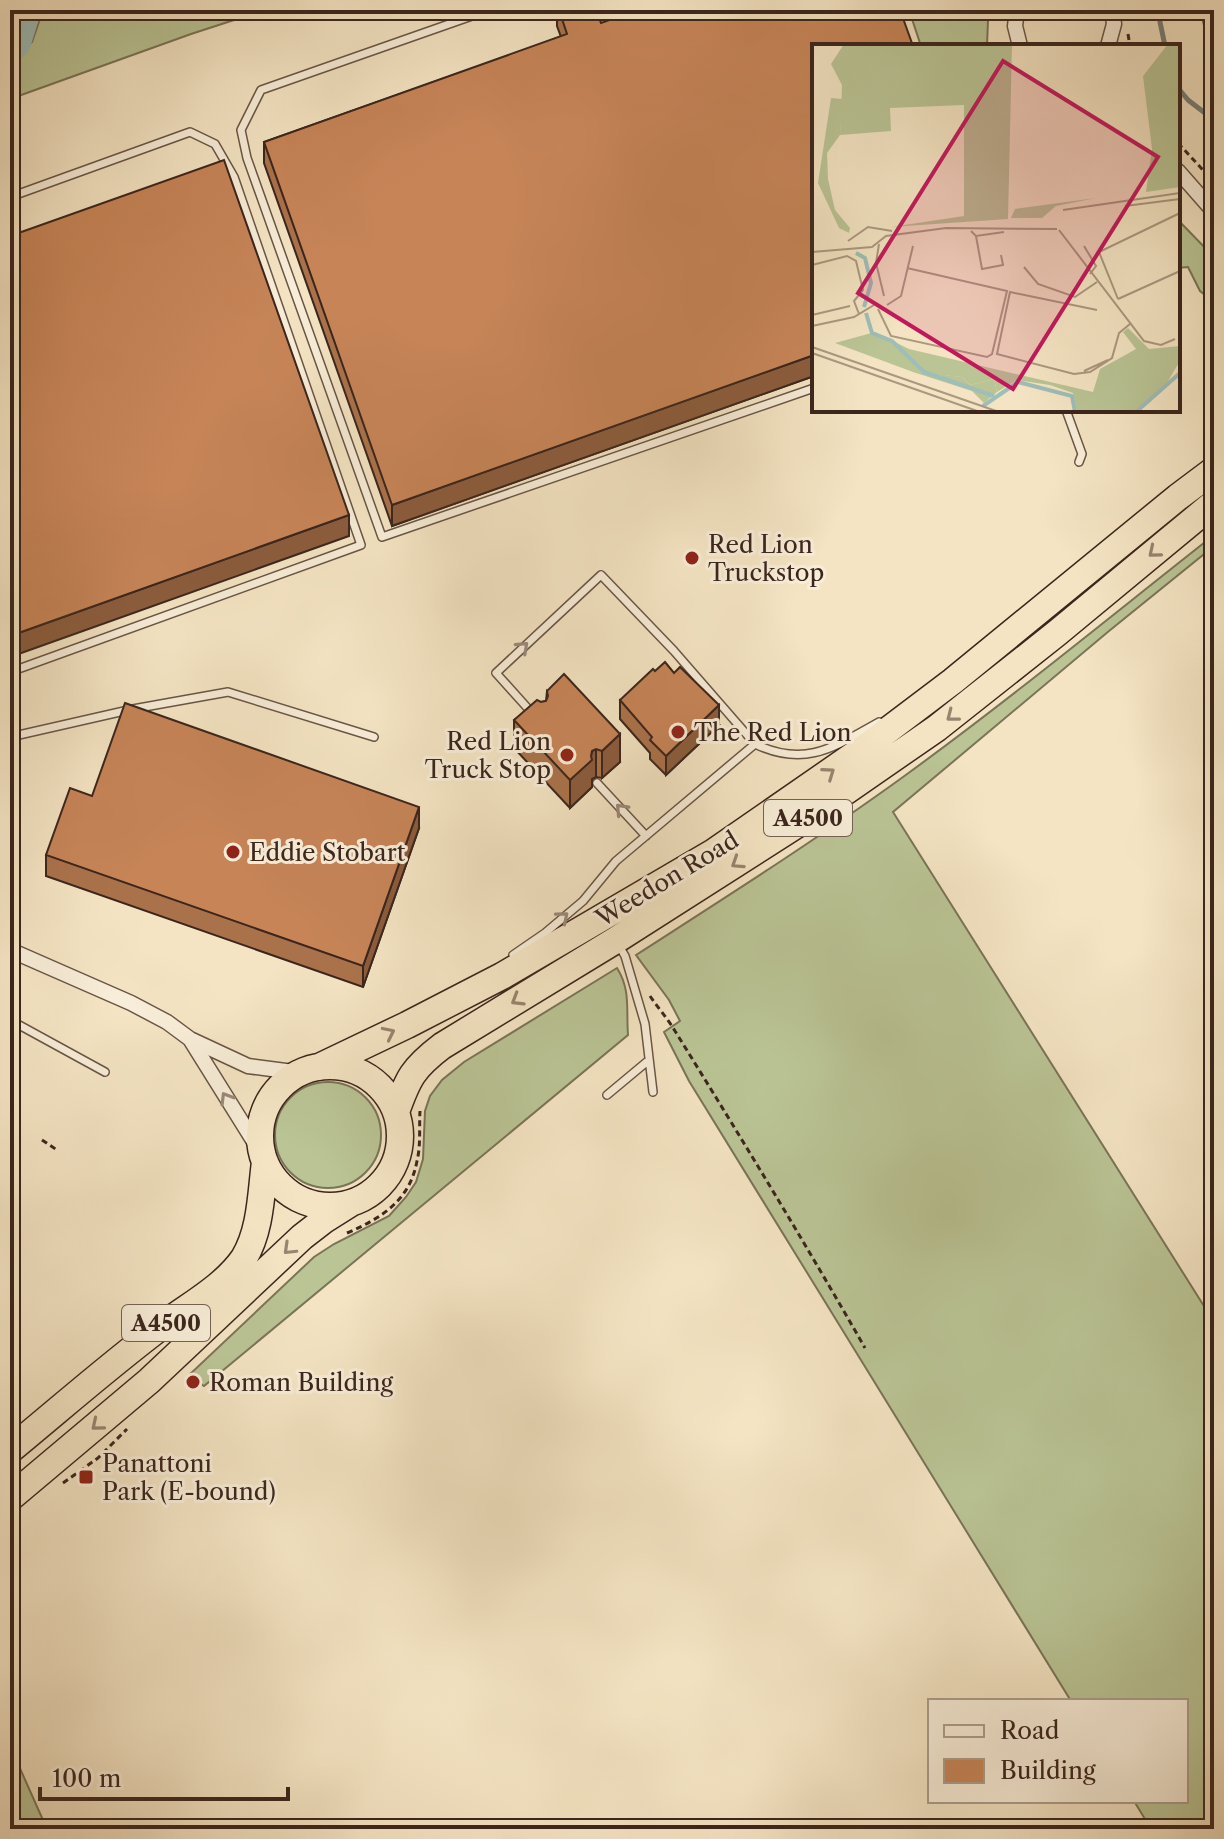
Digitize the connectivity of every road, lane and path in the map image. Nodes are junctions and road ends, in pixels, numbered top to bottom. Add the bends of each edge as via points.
1 (489, 10) edge
2 (1112, 10) edge
3 (1205, 10) edge
4 (1015, 12) edge
5 (1214, 36) edge
6 (1015, 42) edge
7 (1110, 44) edge
8 (1180, 145) edge
9 (1180, 173) edge
10 (1214, 182) edge
11 (10, 197) edge
12 (1214, 212) edge
13 (812, 389) edge
14 (1067, 412) edge
15 (1079, 462) dead end
16 (1214, 470) edge
17 (1214, 503) edge
18 (10, 672) edge
19 (953, 681) junction
20 (900, 710) dead end
21 (887, 718) dead end
22 (542, 723) edge
23 (10, 737) edge
24 (374, 737) dead end
25 (755, 744) junction
26 (597, 783) dead end
27 (646, 836) junction
28 (616, 940) junction
29 (10, 950) edge
30 (507, 959) dead end
31 (482, 977) dead end
32 (648, 993) dead end
33 (432, 1012) junction
34 (10, 1020) edge
35 (190, 1039) junction
36 (649, 1060) junction
37 (310, 1070) junction
38 (105, 1072) dead end
39 (653, 1092) dead end
40 (607, 1095) dead end
41 (408, 1110) junction
42 (42, 1140) dead end
43 (57, 1150) dead end
44 (264, 1159) junction
45 (351, 1203) junction
46 (335, 1237) dead end
47 (865, 1348) dead end
48 (129, 1427) dead end
49 (10, 1450) edge
50 (57, 1487) dead end
51 (10, 1498) edge

1 - 13 lane via 261,90 241,130 382,537
2 - 7 street
3 - 5 lane
4 - 6 street
8 - 10 path
9 - 12 street
11 - 18 lane via 190,132 215,144 234,177 361,545
14 - 15 lane via 1082,454
16 - 19 highway, Weedon Road / A4500
17 -> 28 highway, Weedon Road / A4500 via 937,728
19 - 20 lane
33 -> 19 highway, Weedon Road / A4500 via 714,852
21 - 25 lane via 817,753 794,756
22 -> 25 lane via 496,673 601,575
23 - 24 lane via 228,692
25 - 27 lane
27 -> 26 lane
30 -> 27 lane via 583,901 616,861
28 - 36 lane via 645,1024
28 -> 41 highway, Weedon Road / A4500 via 423,1060 405,1085
29 - 35 street via 131,1003
31 - 33 lane
32 - 47 path
37 -> 33 highway, Weedon Road / A4500
34 - 38 lane
35 - 37 street via 248,1066
44 -> 35 street
36 - 39 lane
36 - 40 lane
37 - 41 highway via 341,1067 364,1075
37 - 44 highway, A4500 via 292,1077 266,1108 260,1134
41 - 45 highway, A4500 via 391,1171 374,1191
41 - 46 path via 418,1158 401,1198 385,1214
42 - 43 path
44 - 45 highway via 281,1186 302,1200 326,1206
44 - 49 highway, A4500 via 256,1225 242,1261
45 -> 51 highway, A4500 via 302,1237 149,1381
48 - 50 path

